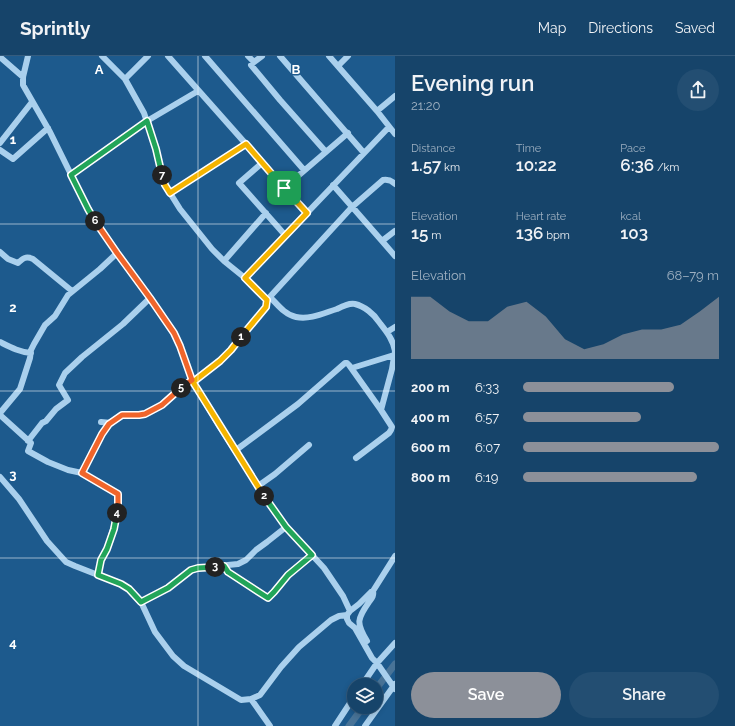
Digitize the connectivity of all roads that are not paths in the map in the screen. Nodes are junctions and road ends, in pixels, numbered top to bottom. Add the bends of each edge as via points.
1 (28, 56) edge
2 (102, 56) edge
3 (148, 56) edge
4 (168, 56) edge
5 (206, 56) edge
6 (248, 56) edge
7 (262, 56) edge
8 (280, 56) edge
9 (329, 56) edge
10 (348, 56) edge
11 (0, 57) edge
12 (254, 62) junction
13 (338, 66) junction
14 (23, 77) junction
15 (125, 79) junction
16 (198, 91) junction
17 (395, 96) edge
18 (32, 102) junction
19 (377, 111) junction
20 (147, 121) junction
21 (389, 127) junction
22 (48, 128) junction
23 (348, 133) junction
24 (395, 134) edge
25 (0, 143) edge
26 (246, 144) junction
27 (0, 150) edge
28 (326, 152) junction
29 (364, 153) junction
30 (262, 163) junction
31 (304, 170) junction
32 (71, 175) junction
33 (395, 184) edge
34 (333, 186) junction
35 (284, 188) junction
36 (170, 193) junction
37 (352, 207) junction
38 (266, 213) junction
39 (307, 213) junction
40 (395, 230) edge
41 (285, 235) junction
42 (382, 241) junction
43 (0, 252) edge
44 (117, 253) junction
45 (395, 256) edge
46 (224, 261) junction
47 (245, 278) junction
48 (72, 292) junction
49 (150, 298) junction
50 (268, 298) junction
51 (395, 327) edge
52 (387, 332) junction
53 (0, 342) edge
54 (395, 351) edge
55 (30, 354) junction
56 (394, 355) edge
57 (352, 368) junction
58 (193, 381) junction
59 (381, 410) junction
60 (0, 414) edge
61 (101, 422) dead end
62 (111, 423) junction
63 (28, 440) junction
64 (310, 445) dead end
65 (236, 450) junction
66 (356, 458) dead end
67 (82, 473) junction
68 (0, 477) edge
69 (258, 486) junction
70 (286, 527) junction
71 (312, 555) junction
72 (395, 556) edge
73 (224, 566) junction
74 (98, 575) junction
75 (373, 591) junction
76 (141, 602) junction
77 (350, 612) junction
78 (360, 615) junction
79 (395, 642) edge
80 (379, 665) junction
81 (368, 678) edge
82 (393, 685) edge
83 (251, 699) junction
84 (347, 708) edge
85 (270, 726) edge
86 (335, 726) edge
87 (365, 726) edge

1 - 14 street
2 - 15 street
3 - 15 street
4 - 16 street
5 - 31 street
6 - 12 street
7 - 12 street
8 - 23 street
9 - 13 street
10 - 13 street
11 - 14 street
12 - 28 street via 251,65
13 - 19 street
14 - 18 street via 23,86
15 - 20 street
16 - 20 street
16 - 26 street
17 - 19 street
18 - 22 street
18 - 25 street
19 - 21 street
20 - 32 street
20 - 36 street via 165,185
21 - 24 street
21 - 29 street
22 - 27 street via 13,159
22 - 32 street
23 - 28 street
23 - 29 street
26 - 30 street
26 - 36 street
28 - 31 street
29 - 34 street
30 - 35 street
30 - 38 street via 239,183
31 - 35 street
32 - 44 street via 88,209
33 - 37 street via 387,179 383,180
34 - 37 street
34 - 39 street
35 - 39 street
36 - 46 street via 180,209
37 - 42 street
37 - 50 street
38 - 41 street
38 - 46 street
39 - 41 street
40 - 42 street
41 - 47 street
42 - 45 street
43 - 48 street via 8,259 18,262 24,257 33,258
44 - 48 street
44 - 49 street
46 - 47 street
47 - 50 street
48 - 55 street via 45,326
49 - 58 street via 174,333
49 - 63 street via 65,373 59,385 68,400 56,409
50 - 52 street via 290,316 298,318 319,315 354,304 364,308 377,319
50 - 58 street via 266,307 231,350
51 - 52 street
52 - 54 street
53 - 55 street
54 - 56 street
55 - 60 street via 20,389
56 - 57 street
56 - 59 street
57 - 59 street
57 - 65 street via 345,363 298,404
58 - 62 street via 162,405 145,414 122,415
58 - 65 street
59 - 66 street via 392,430
60 - 63 street
61 - 62 street
62 - 67 street via 102,434
63 - 67 street via 31,443 28,451 48,462
64 - 69 street
65 - 69 street
67 - 74 street via 118,494 117,516
68 - 74 street via 19,499 47,541 66,562
69 - 70 street
70 - 71 street
70 - 73 street via 246,560
71 - 73 street via 288,575 268,598 228,572
71 - 77 street via 334,582
72 - 75 street
73 - 76 street via 191,570 168,588
74 - 76 street via 129,589
75 - 77 street
75 - 78 street via 374,594
76 - 83 street via 155,632 184,666 241,700
77 - 78 street via 358,610
77 - 80 street via 348,621
77 - 83 street via 331,620 299,647 260,695
78 - 80 street via 360,628
79 - 80 street
80 - 81 street
80 - 82 street
82 - 87 street
83 - 85 street
84 - 86 street

